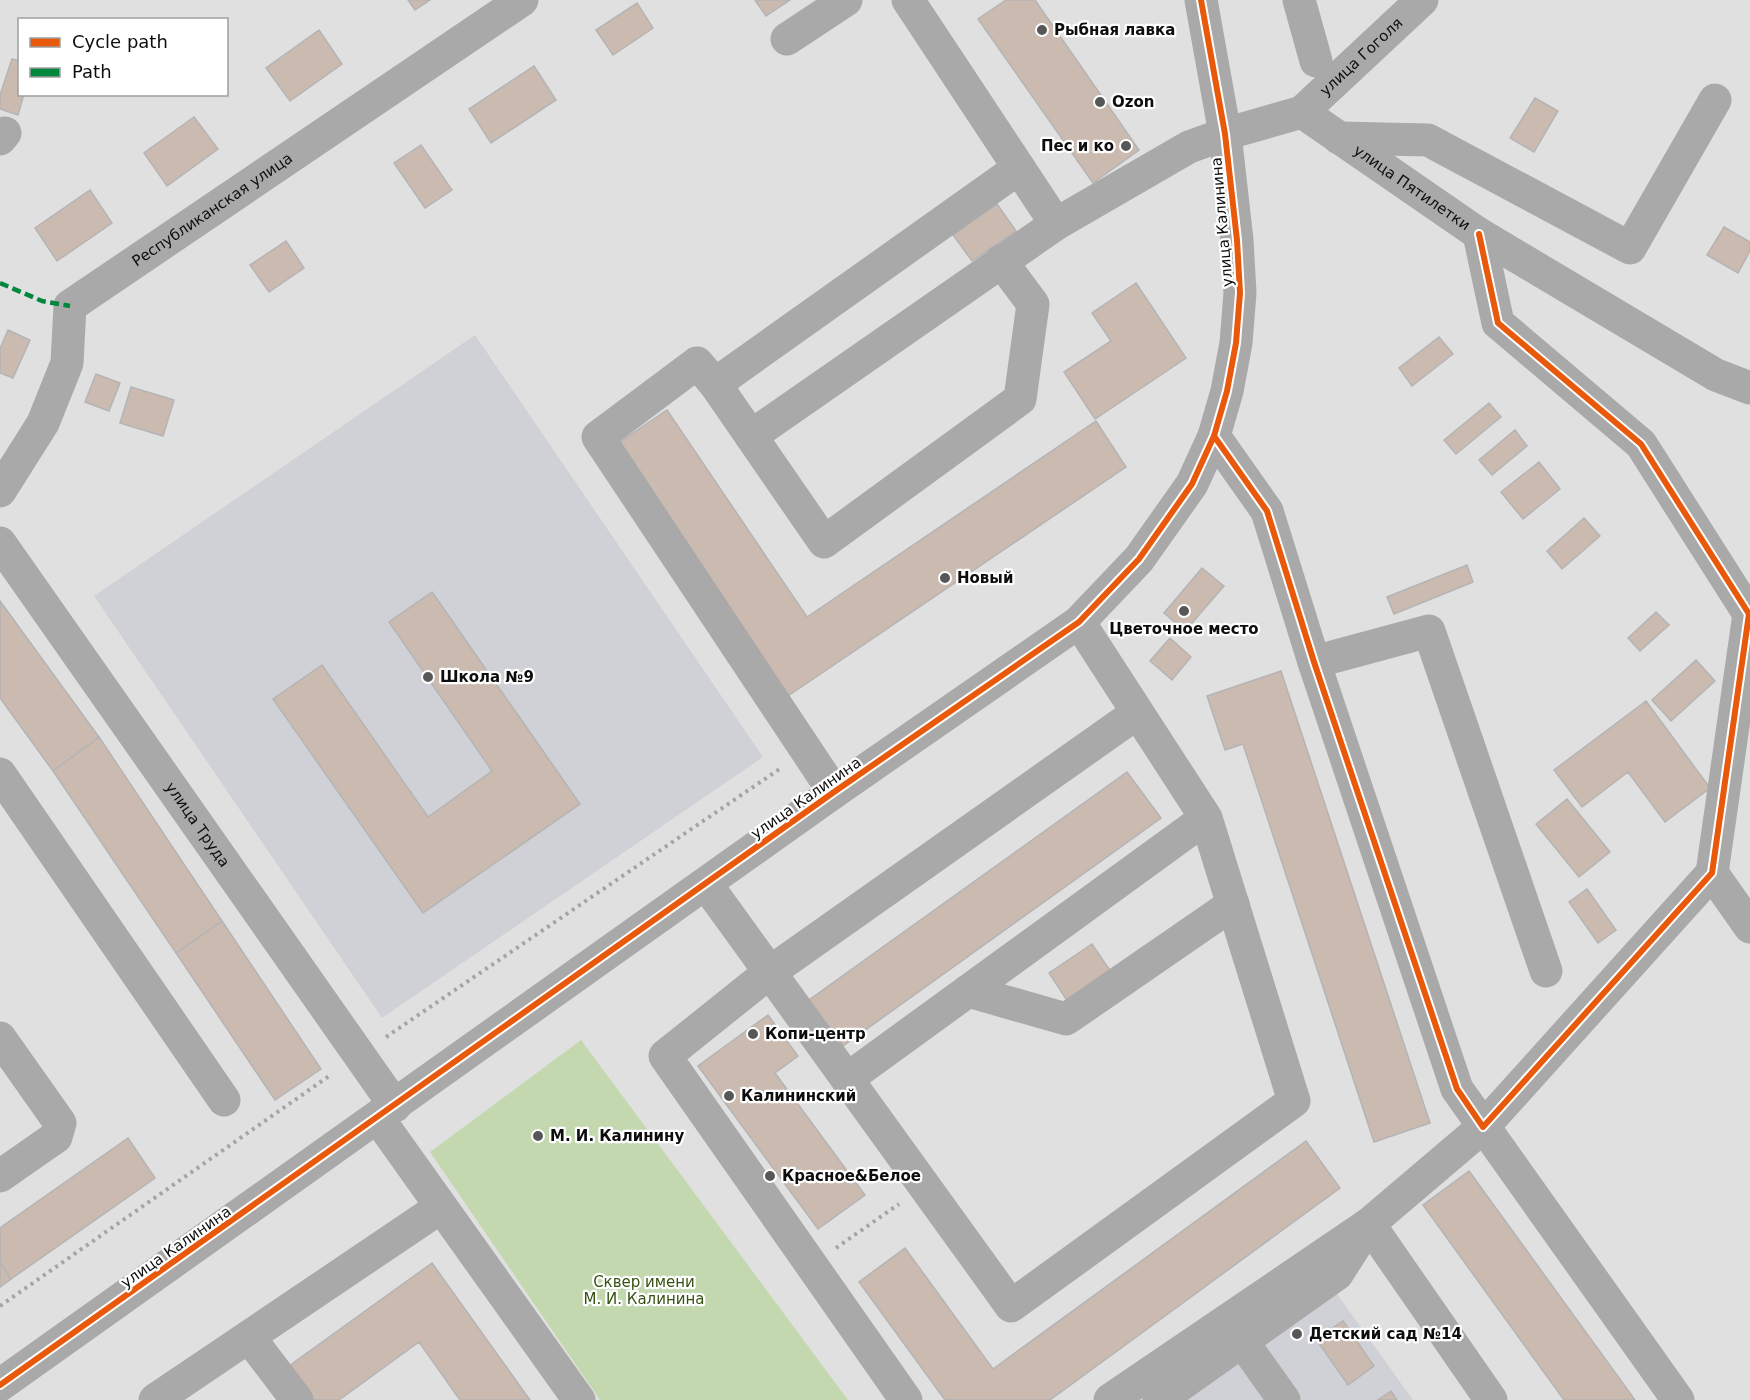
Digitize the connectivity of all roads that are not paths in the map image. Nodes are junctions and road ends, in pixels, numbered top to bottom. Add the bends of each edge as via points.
1 (522, 0) edge
2 (846, 0) edge
3 (908, 0) edge
4 (1182, 0) edge
5 (1299, 0) edge
6 (1422, 0) edge
7 (1204, 14) edge
8 (787, 39) dead end
9 (1316, 62) dead end
10 (1715, 100) dead end
11 (1302, 112) junction
12 (1225, 134) junction
13 (1339, 138) junction
14 (1019, 168) junction
15 (1056, 224) junction
16 (1479, 234) junction
17 (1001, 261) junction
18 (714, 384) junction
19 (1750, 388) edge
20 (751, 436) junction
21 (1215, 436) junction
22 (0, 491) edge
23 (0, 543) edge
24 (1749, 611) edge
25 (1079, 622) junction
26 (1314, 662) junction
27 (1137, 713) junction
28 (0, 774) edge
29 (834, 792) junction
30 (1206, 818) junction
31 (1712, 873) junction
32 (706, 884) junction
33 (1233, 903) junction
34 (1750, 927) edge
35 (1546, 971) dead end
36 (770, 972) junction
37 (968, 992) junction
38 (0, 1038) edge
39 (847, 1079) junction
40 (224, 1100) dead end
41 (386, 1112) junction
42 (1484, 1127) junction
43 (0, 1176) edge
44 (441, 1207) junction
45 (1369, 1224) junction
46 (249, 1337) junction
47 (1242, 1341) junction
48 (0, 1385) edge
49 (155, 1400) edge
50 (297, 1400) edge
51 (579, 1400) edge
52 (906, 1400) edge
53 (1110, 1400) edge
54 (1159, 1400) edge
55 (1284, 1400) edge
56 (1491, 1400) edge
57 (1678, 1400) edge

1 - 22 street, Республиканская улица via 70,306 67,363 43,423
2 - 8 street
3 - 14 street
4 - 7 street
5 - 9 street
6 - 11 street, улица Гоголя
7 - 12 street, улица Калинина
10 - 13 street via 1630,248 1428,140
11 - 12 street
11 - 13 street, улица Пятилетки
12 - 15 street via 1189,147
12 - 21 street, улица Калинина via 1240,292 1236,343
13 - 16 street, улица Пятилетки
14 - 15 street
14 - 18 street
15 - 17 street
16 - 19 street, улица Пятилетки via 1716,375
16 - 24 street via 1498,323 1641,444
17 - 20 street
17 - 20 street via 1033,304 1020,399 824,542
18 - 20 street
18 - 29 street via 697,363 598,437
21 - 25 street, улица Калинина via 1191,484 1139,559
21 - 26 street via 1267,511
23 - 41 street, улица Труда via 359,1055
24 - 31 street
25 - 27 street
25 - 29 street, улица Калинина
26 - 35 street via 1429,631
26 - 42 street via 1457,1089
27 - 30 street
27 - 36 street
28 - 40 street
29 - 32 street, улица Калинина
30 - 33 street
30 - 37 street
31 - 34 street
31 - 42 street
32 - 36 street
32 - 41 street, улица Калинина
33 - 37 street via 1066,1019
33 - 39 street via 1294,1101 1011,1306
36 - 39 street
36 - 52 street via 665,1056
37 - 39 street
38 - 43 street via 60,1123 56,1137
41 - 44 street, улица Труда
41 - 48 street, улица Калинина
42 - 45 street
42 - 57 street
44 - 46 street
44 - 51 street, улица Труда
45 - 47 street via 1337,1274
45 - 53 street
45 - 56 street
46 - 49 street
46 - 50 street
47 - 54 street
47 - 55 street

